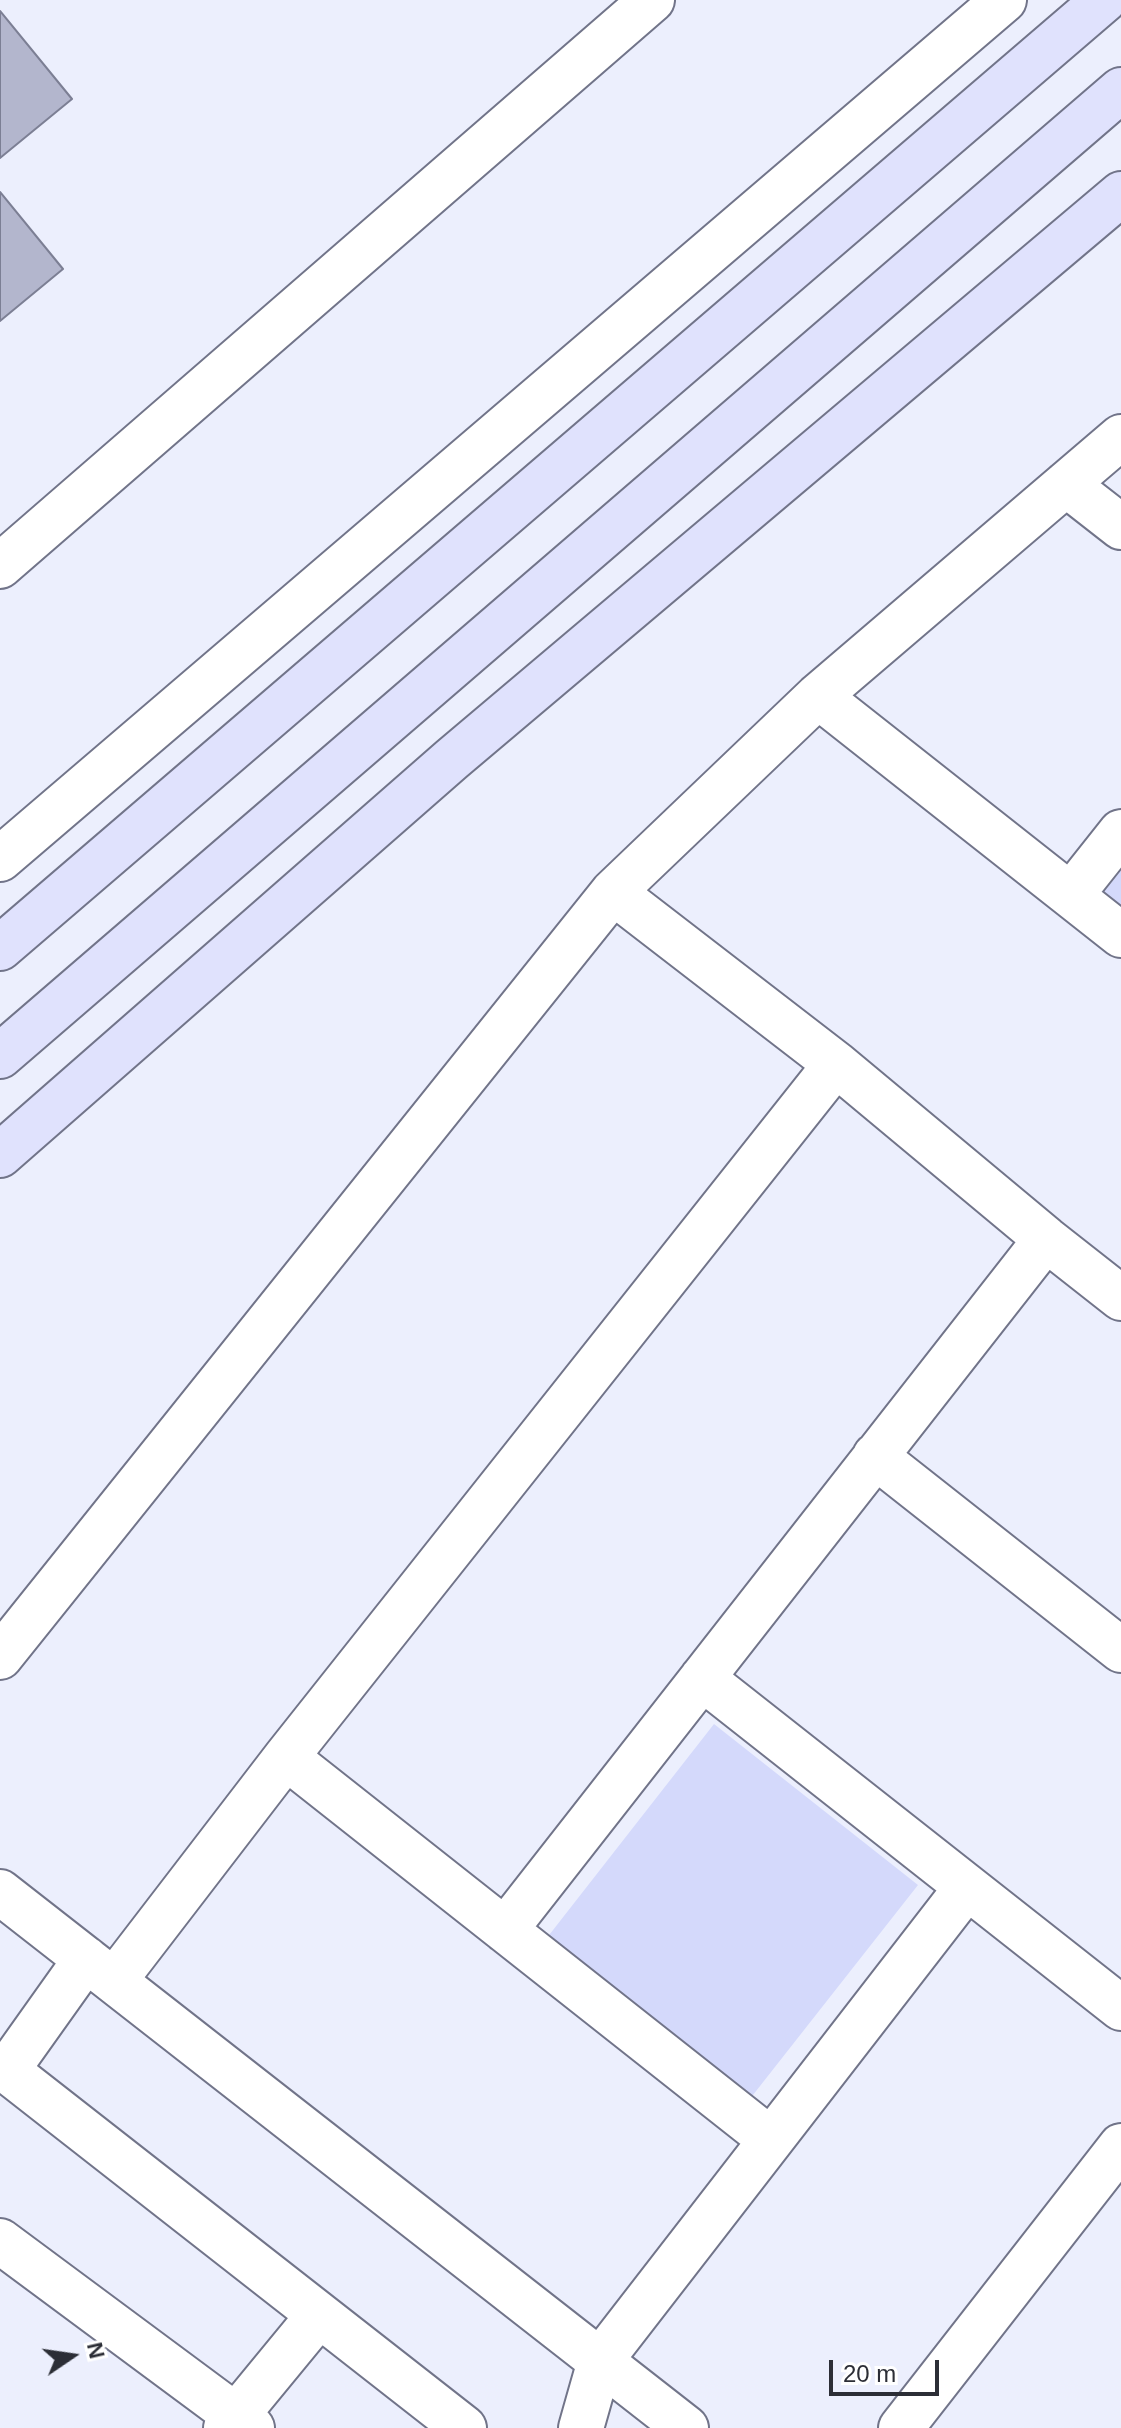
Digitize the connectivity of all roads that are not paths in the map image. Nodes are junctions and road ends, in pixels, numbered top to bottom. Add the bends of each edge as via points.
1 (652, 0) edge
2 (1004, 0) edge
3 (1104, 0) edge
4 (1121, 90) edge
5 (1121, 194) edge
6 (1121, 437) edge
7 (1066, 484) junction
8 (1121, 527) edge
9 (0, 566) edge
10 (818, 696) junction
11 (1121, 832) edge
12 (0, 859) edge
13 (613, 892) junction
14 (1071, 895) junction
15 (1121, 935) edge
16 (0, 948) edge
17 (0, 1056) edge
18 (836, 1064) junction
19 (0, 1155) edge
20 (1046, 1239) junction
21 (1121, 1298) edge
22 (875, 1456) junction
23 (1121, 1650) edge
24 (0, 1657) edge
25 (702, 1678) junction
26 (286, 1757) junction
27 (967, 1887) junction
28 (0, 1892) edge
29 (505, 1930) junction
30 (100, 1970) junction
31 (1121, 2008) edge
32 (3, 2067) edge
33 (771, 2140) junction
34 (1121, 2146) edge
35 (0, 2241) edge
36 (319, 2315) junction
37 (600, 2361) junction
38 (238, 2424) edge
39 (464, 2428) edge
40 (581, 2428) edge
41 (686, 2428) edge
42 (901, 2428) edge

1 - 9 street
2 - 12 street
3 - 16 main road
4 - 17 main road
5 - 19 main road via 452,759
6 - 7 street
7 - 8 street
7 - 10 street
10 - 13 street
10 - 14 street
11 - 14 street
13 - 18 street
13 - 24 street
14 - 15 street
18 - 20 street
18 - 26 street
20 - 21 street
20 - 22 street
22 - 23 street
22 - 25 street
25 - 27 street
25 - 29 street
26 - 29 street
26 - 30 street
27 - 31 street
27 - 33 street
28 - 30 street
29 - 33 street
30 - 32 street
30 - 37 street
32 - 36 street
33 - 37 street
34 - 42 street
35 - 38 street
36 - 38 street
36 - 39 street
37 - 40 street
37 - 41 street

